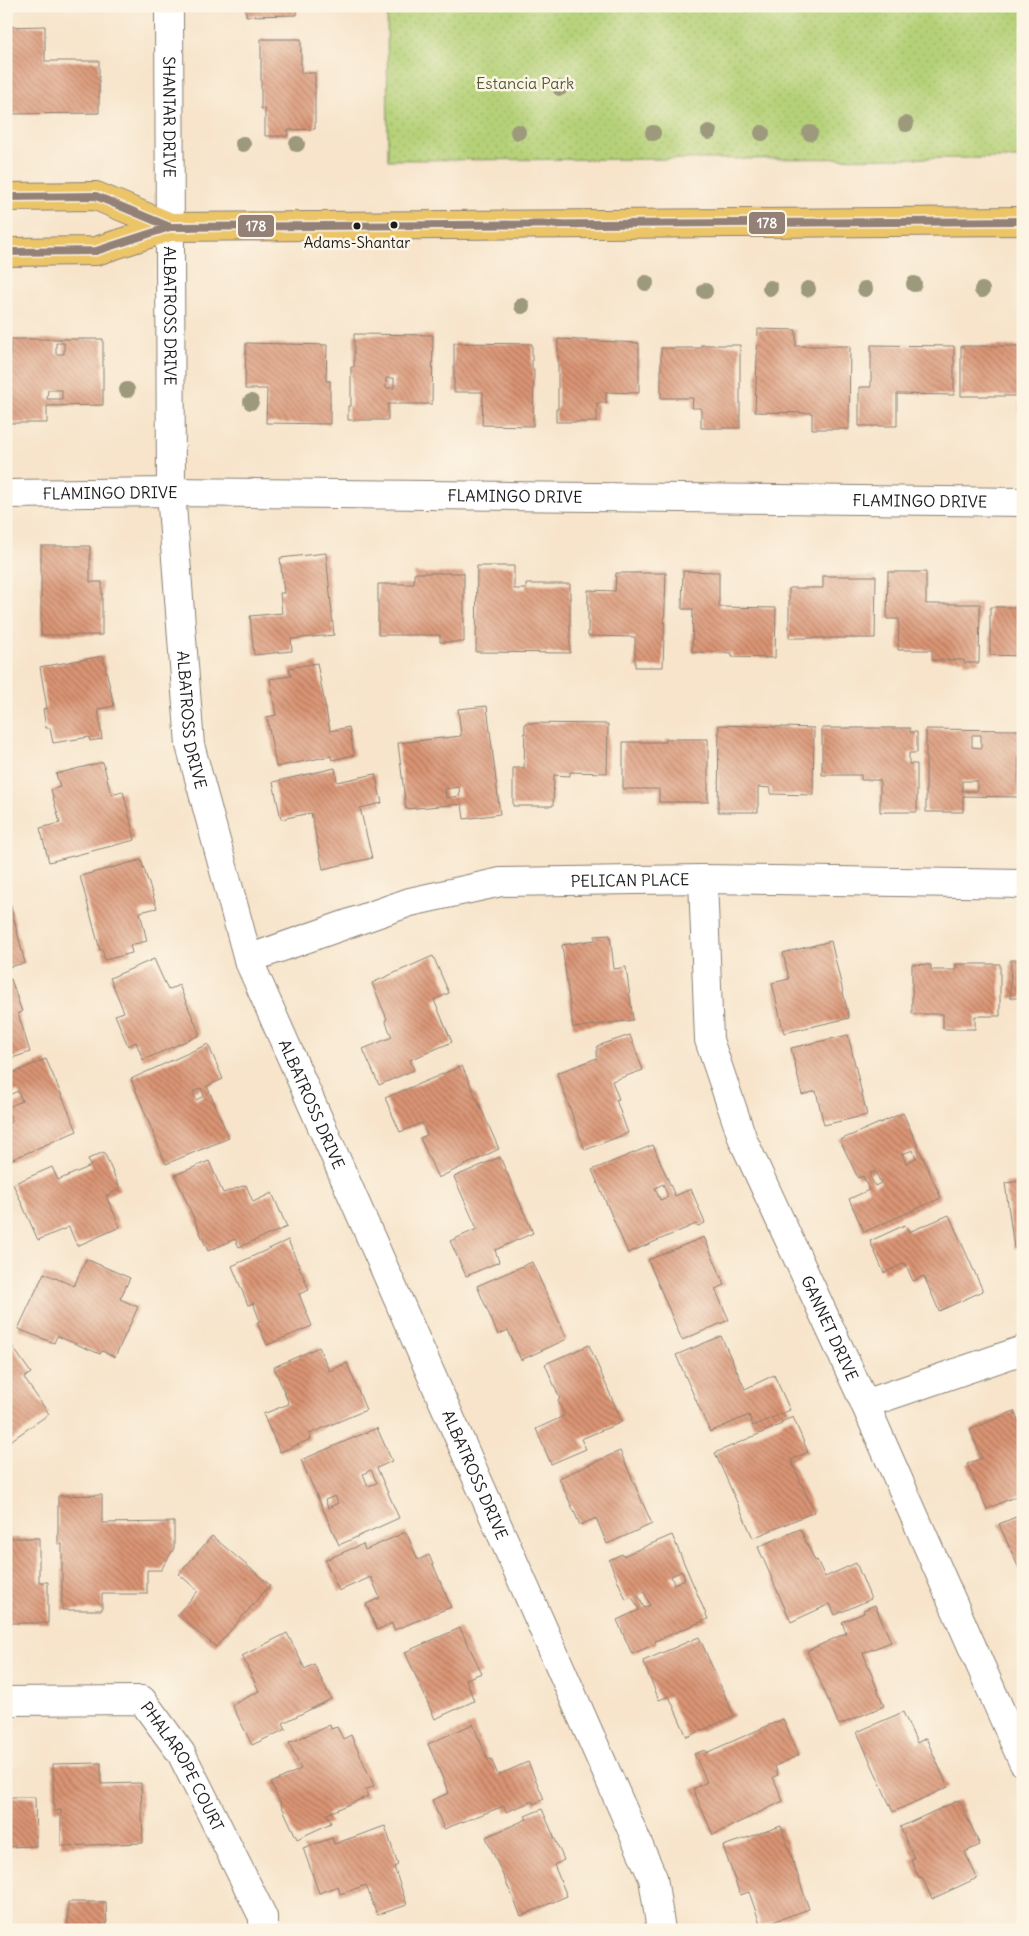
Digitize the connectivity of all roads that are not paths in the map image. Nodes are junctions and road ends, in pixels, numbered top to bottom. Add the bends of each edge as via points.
1 (169, 6) edge
2 (6, 197) edge
3 (1023, 221) edge
4 (170, 227) junction
5 (6, 252) edge
6 (171, 492) junction
7 (6, 494) edge
8 (1023, 502) edge
9 (703, 879) junction
10 (1023, 884) edge
11 (248, 959) junction
12 (1023, 1350) edge
13 (865, 1404) junction
14 (6, 1701) edge
15 (1023, 1762) edge
16 (263, 1930) edge
17 (662, 1930) edge

1 - 4 street, SHANTAR DRIVE
2 - 4 main road via 96,196
3 - 4 main road
4 - 5 main road via 96,251
4 - 6 street, ALBATROSS DRIVE
6 - 7 street, FLAMINGO DRIVE
6 - 8 street, FLAMINGO DRIVE
6 - 11 street, ALBATROSS DRIVE via 190,745
9 - 10 street, PELICAN PLACE
9 - 11 street, PELICAN PLACE via 501,882 384,910
9 - 13 street, GANNET DRIVE via 709,1040 743,1140
11 - 17 street, ALBATROSS DRIVE via 653,1878
12 - 13 street
13 - 15 street, GANNET DRIVE
14 - 16 street, PHALAROPE COURT via 142,1700 181,1753 262,1917

